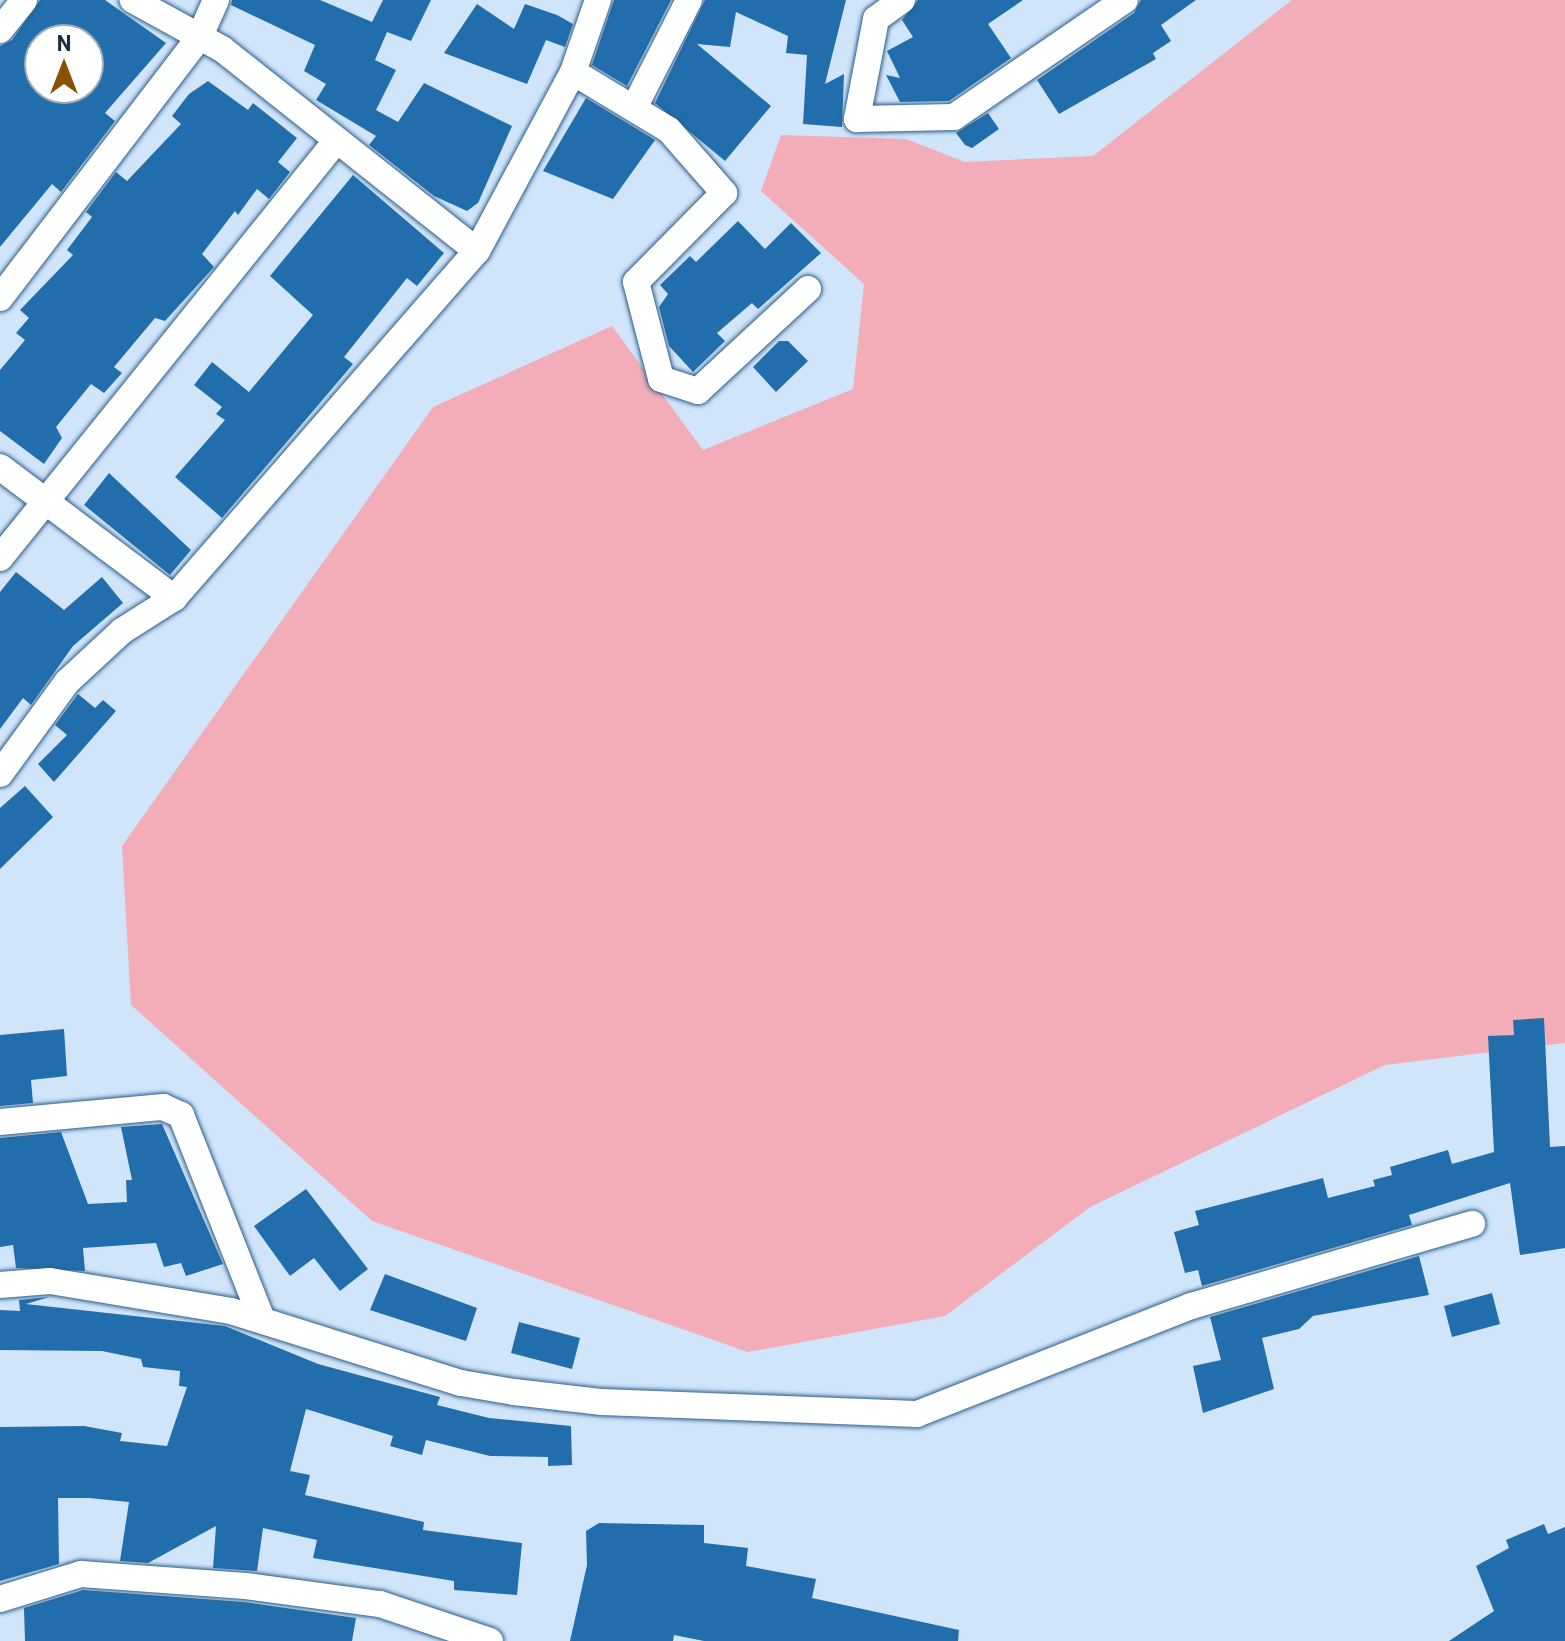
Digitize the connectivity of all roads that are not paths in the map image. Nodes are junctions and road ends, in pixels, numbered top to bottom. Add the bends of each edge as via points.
1 (24, 0) edge
2 (133, 0) edge
3 (216, 0) edge
4 (689, 0) edge
5 (902, 0) edge
6 (1125, 0) edge
7 (592, 2) edge
8 (0, 30) edge
9 (200, 36) junction
10 (573, 72) junction
11 (634, 108) junction
12 (336, 141) junction
13 (477, 251) junction
14 (808, 289) dead end
15 (0, 298) edge
16 (0, 467) edge
17 (48, 502) junction
18 (0, 558) edge
19 (174, 598) junction
20 (0, 774) edge
21 (0, 1122) edge
22 (1472, 1224) dead end
23 (0, 1285) edge
24 (262, 1320) junction
25 (0, 1599) edge
26 (490, 1641) edge

1 - 8 street
2 - 9 street
3 - 9 street
4 - 11 street
5 - 6 street via 876,19 857,119 954,117
7 - 10 street
9 - 12 street
9 - 15 street
10 - 11 street
10 - 13 street
11 - 14 street via 669,130 724,193 636,282 661,379 698,391
12 - 13 street
12 - 17 street
13 - 19 street
16 - 17 street
17 - 18 street
17 - 19 street
19 - 20 street via 122,631 67,682
21 - 24 street via 163,1107 181,1115
22 - 24 street via 1191,1306 917,1414 602,1402 514,1392 461,1383
23 - 24 street via 50,1281
25 - 26 street via 81,1574 246,1586 380,1604

